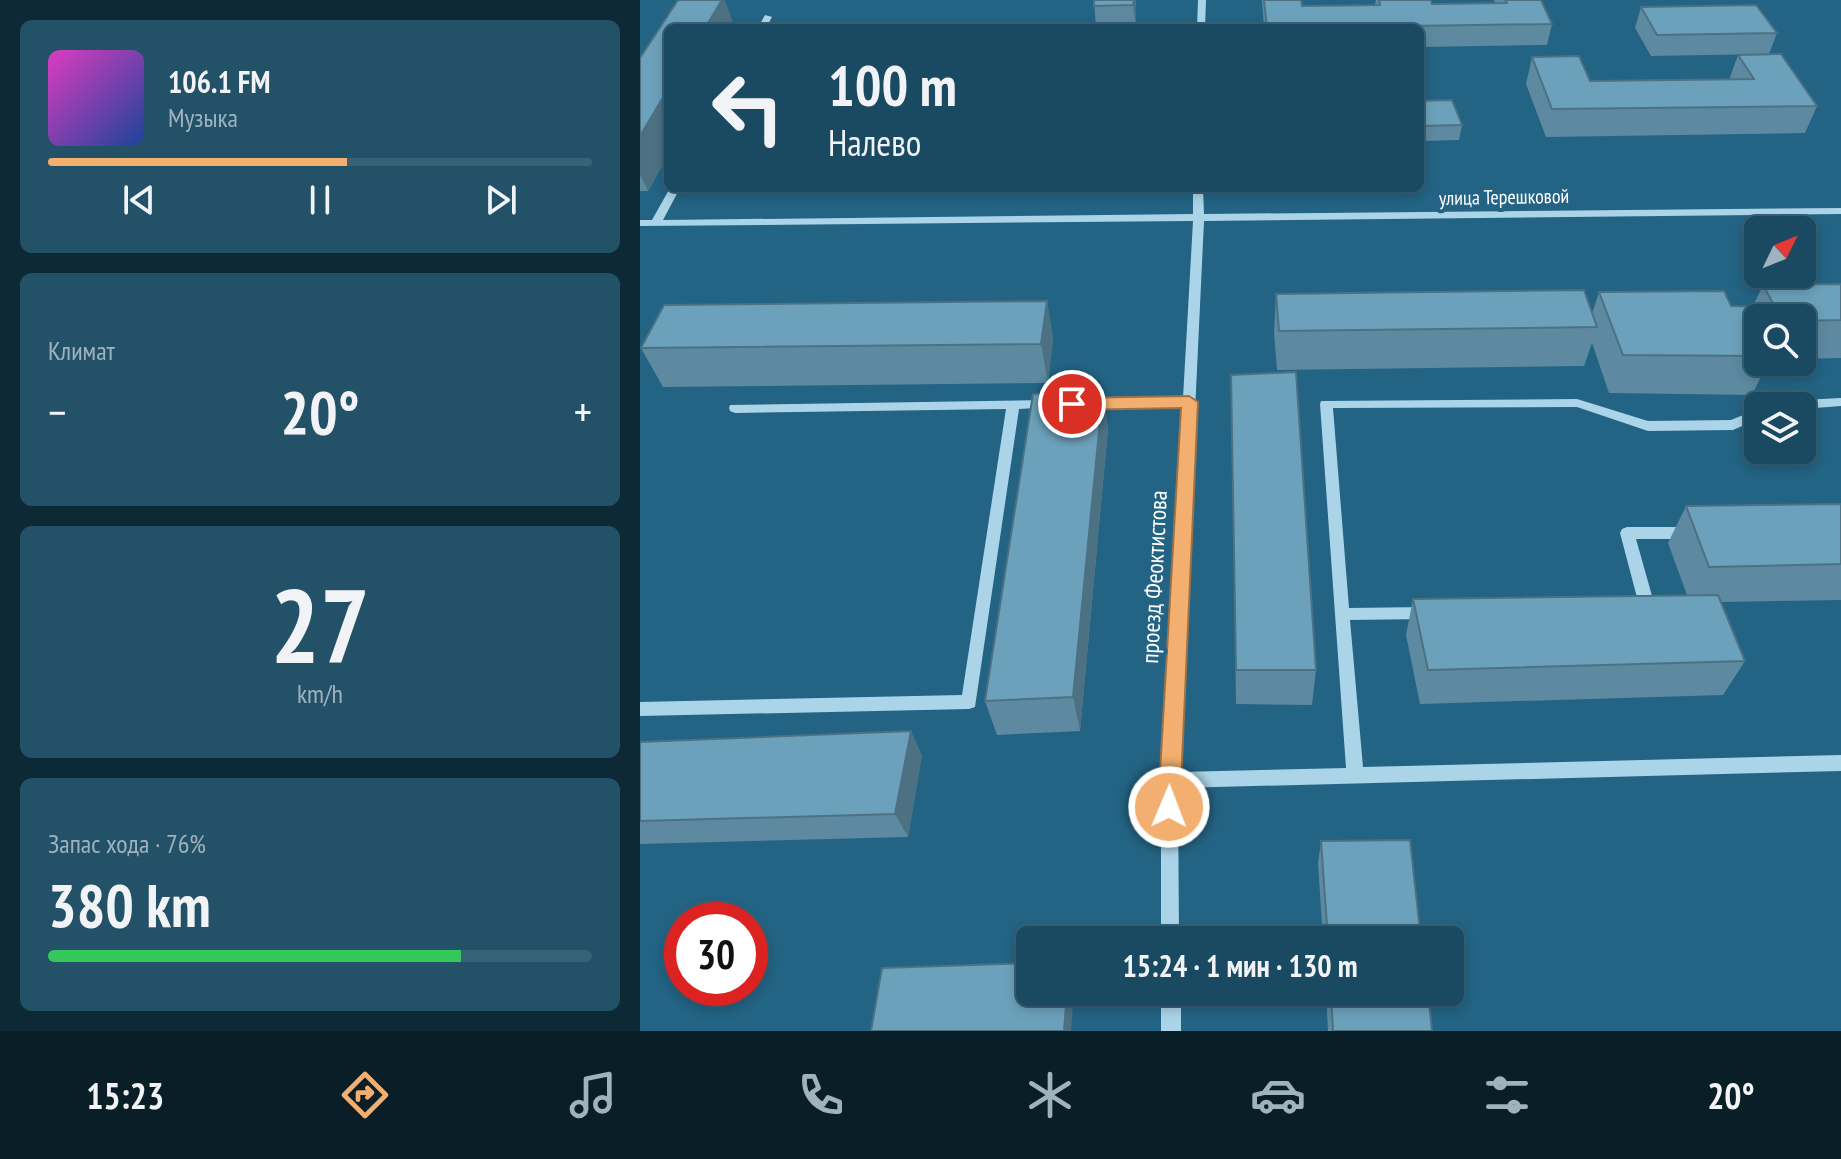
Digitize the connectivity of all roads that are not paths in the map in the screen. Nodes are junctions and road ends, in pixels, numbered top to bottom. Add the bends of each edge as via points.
1 (1202, 0) edge
2 (768, 17) dead end
3 (764, 24) edge
4 (1201, 24) edge
5 (673, 192) edge
6 (1198, 192) edge
7 (1841, 211) edge
8 (1199, 218) junction
9 (640, 223) edge
10 (656, 223) junction
11 (1189, 402) junction
12 (1841, 402) edge
13 (1061, 404) edge
14 (1077, 404) edge
15 (1816, 404) edge
16 (1013, 405) junction
17 (735, 408) dead end
18 (1744, 420) edge
19 (1704, 532) edge
20 (1632, 610) edge
21 (1449, 613) edge
22 (1342, 614) junction
23 (640, 709) edge
24 (1841, 763) edge
25 (1355, 775) junction
26 (1169, 780) junction
27 (1170, 926) edge
28 (1171, 1006) edge
29 (1171, 1031) edge

1 - 4 street
2 - 3 street
5 - 10 street
6 - 8 street, проезд Феоктистова
7 - 8 street, улица Терешковой
8 - 10 street, улица Терешковой
8 - 11 street, проезд Феоктистова
9 - 10 street, улица Терешковой
11 - 14 street
11 - 26 street, проезд Феоктистова
12 - 15 street
13 - 16 street
16 - 17 street
16 - 23 street via 969,702
18 - 22 street via 1733,425 1648,426 1577,403 1326,404
19 - 20 street via 1627,533 1648,610
21 - 22 street
22 - 25 street
24 - 25 street
25 - 26 street
26 - 27 street, проезд Феоктистова
28 - 29 street

